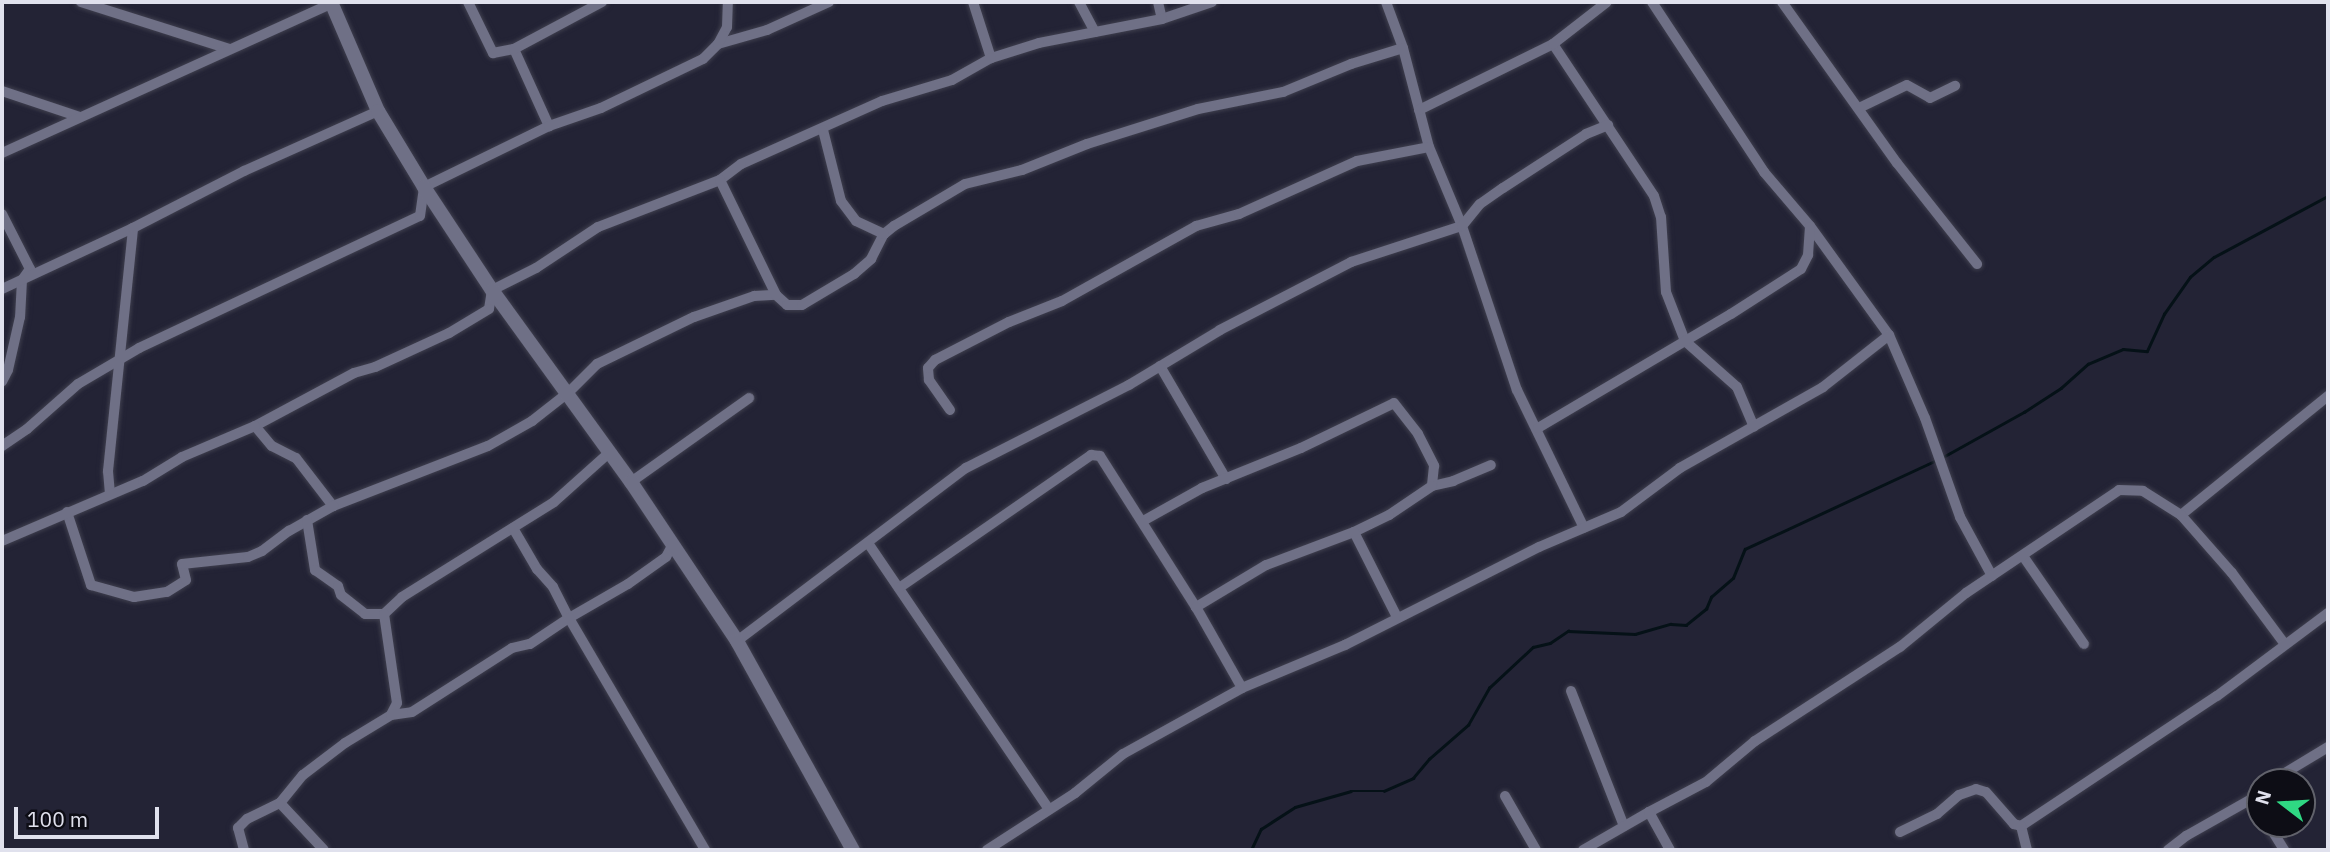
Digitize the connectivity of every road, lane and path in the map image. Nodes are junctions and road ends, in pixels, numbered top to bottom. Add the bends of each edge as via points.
1 (80, 2) edge
2 (468, 2) edge
3 (602, 2) edge
4 (728, 2) edge
5 (829, 2) edge
6 (973, 2) edge
7 (1079, 2) edge
8 (1158, 2) edge
9 (1212, 2) edge
10 (1607, 2) edge
11 (1652, 2) edge
12 (1782, 2) edge
13 (331, 3) edge
14 (1390, 4) edge
15 (1791, 17) junction
16 (1163, 19) junction
17 (1783, 27) dead end
18 (1095, 32) junction
19 (718, 44) junction
20 (1553, 44) junction
21 (1403, 48) junction
22 (229, 49) junction
23 (514, 49) junction
24 (991, 58) junction
25 (1955, 86) dead end
26 (2, 92) edge
27 (1858, 108) junction
28 (1419, 110) junction
29 (378, 111) junction
30 (80, 117) junction
31 (1608, 125) junction
32 (549, 126) junction
33 (823, 130) junction
34 (1429, 147) junction
35 (2, 153) edge
36 (720, 180) junction
37 (424, 187) junction
38 (2, 214) edge
39 (1462, 226) junction
40 (1810, 226) junction
41 (133, 228) junction
42 (884, 234) junction
43 (1977, 264) dead end
44 (22, 280) junction
45 (2, 289) edge
46 (492, 289) junction
47 (776, 295) junction
48 (1889, 335) junction
49 (1685, 341) junction
50 (118, 360) junction
51 (1160, 366) junction
52 (2, 382) edge
53 (569, 393) junction
54 (2328, 396) edge
55 (748, 398) dead end
56 (950, 410) dead end
57 (255, 426) junction
58 (1754, 427) junction
59 (1538, 428) junction
60 (2, 446) edge
61 (610, 452) junction
62 (1491, 465) dead end
63 (1226, 479) junction
64 (631, 482) junction
65 (1432, 486) junction
66 (110, 494) junction
67 (333, 506) junction
68 (67, 512) junction
69 (2180, 515) junction
70 (307, 520) junction
71 (1143, 522) junction
72 (513, 527) junction
73 (1584, 527) junction
74 (1354, 532) junction
75 (2, 541) edge
76 (868, 543) junction
77 (673, 544) junction
78 (2023, 556) junction
79 (1992, 576) junction
80 (898, 589) junction
81 (1196, 607) junction
82 (2328, 613) edge
83 (384, 614) junction
84 (1397, 617) junction
85 (569, 618) junction
86 (737, 641) junction
87 (2284, 643) junction
88 (2084, 644) dead end
89 (1242, 688) junction
90 (1571, 691) dead end
91 (391, 715) junction
92 (2328, 747) edge
93 (2293, 768) edge
94 (1505, 796) dead end
95 (2246, 800) edge
96 (279, 803) junction
97 (1049, 809) junction
98 (1649, 812) junction
99 (2021, 825) junction
100 (1623, 826) junction
101 (1900, 832) dead end
102 (244, 850) edge
103 (324, 850) edge
104 (705, 850) edge
105 (853, 850) edge
106 (987, 850) edge
107 (1536, 850) edge
108 (1583, 850) edge
109 (1670, 850) edge
110 (2027, 850) edge
111 (2168, 850) edge

1 - 22 street
2 - 23 street via 493,53
3 - 23 street
4 - 19 street via 727,27
5 - 19 street via 767,30
6 - 24 street
7 - 18 street
8 - 16 street
9 - 16 street
10 - 20 street
11 - 40 street via 1764,172
12 - 15 street
13 - 22 street
13 - 29 main road
14 - 21 street
15 - 17 street
15 - 27 street
16 - 18 street
18 - 24 street
19 - 32 street via 703,59 662,81
20 - 28 street
20 - 31 street
21 - 28 street
21 - 42 street via 1283,92 1198,109 1022,170 965,184
22 - 30 street
23 - 32 street
24 - 33 street via 952,80 882,101
25 - 27 street via 1930,97 1907,85
26 - 30 street
27 - 43 street
28 - 34 street
29 - 37 main road
29 - 41 street via 244,171
30 - 35 street
31 - 39 street via 1586,134 1503,188 1480,204
31 - 49 street via 1654,197 1661,217 1667,292
32 - 37 street
33 - 36 street via 741,164
33 - 42 street via 841,201 856,221
34 - 39 street
34 - 56 street via 1357,161 1238,214 1196,226 1062,301 935,359 928,368 929,380
36 - 46 street via 598,227 536,268
36 - 47 street
37 - 46 main road
37 - 50 street via 420,216
38 - 44 street via 30,269
39 - 51 street via 1351,262
39 - 59 street via 1517,390
40 - 48 street
40 - 49 street via 1808,255 1801,269
41 - 44 street
41 - 50 street
42 - 47 street via 871,258 837,286 794,307
44 - 45 street
44 - 52 street via 20,317
46 - 53 main road
46 - 57 street via 489,309
47 - 53 street via 754,296 694,317 597,364
48 - 58 street via 1823,387
48 - 79 street via 1960,517
49 - 58 street via 1737,387
49 - 59 street
50 - 60 street via 78,384
50 - 66 street
51 - 63 street
51 - 76 street via 966,468
53 - 61 main road
53 - 67 street via 476,452
54 - 69 street
55 - 64 street
57 - 66 street
57 - 67 street via 272,446 296,458
58 - 73 street via 1680,468 1621,512
59 - 73 street
61 - 64 main road
61 - 72 street via 554,502
62 - 65 street
63 - 65 street via 1394,403 1418,434 1434,466
63 - 71 street
64 - 77 main road
65 - 74 street
66 - 68 street
67 - 70 street
68 - 70 street via 90,585 134,597 167,592 186,580 182,564 248,557
68 - 75 street
69 - 78 street via 2143,491 2119,490
69 - 87 street via 2232,573
70 - 83 street via 315,570 365,614
71 - 80 street via 1105,462 1091,455
71 - 81 street
72 - 83 street via 402,597
72 - 85 street
73 - 84 street
74 - 81 street via 1266,565
74 - 84 street
76 - 80 street
76 - 86 street
77 - 85 street via 666,557 638,577
77 - 86 main road
78 - 79 street
78 - 88 street
79 - 98 street via 1900,647 1755,741 1706,782
80 - 97 street
81 - 89 street
82 - 87 street
83 - 91 street via 397,703
84 - 89 street via 1345,645
85 - 91 street via 530,644 512,648 412,712
85 - 104 street
86 - 105 main road
87 - 99 street via 2217,696
89 - 97 street via 1123,754
90 - 100 street
91 - 96 street via 303,775
92 - 93 street
94 - 107 street
95 - 111 street
96 - 102 street via 238,828
96 - 103 street
97 - 106 street
98 - 100 street
98 - 109 street
99 - 101 street via 2014,824 1986,792 1976,789
99 - 110 street
100 - 108 street

